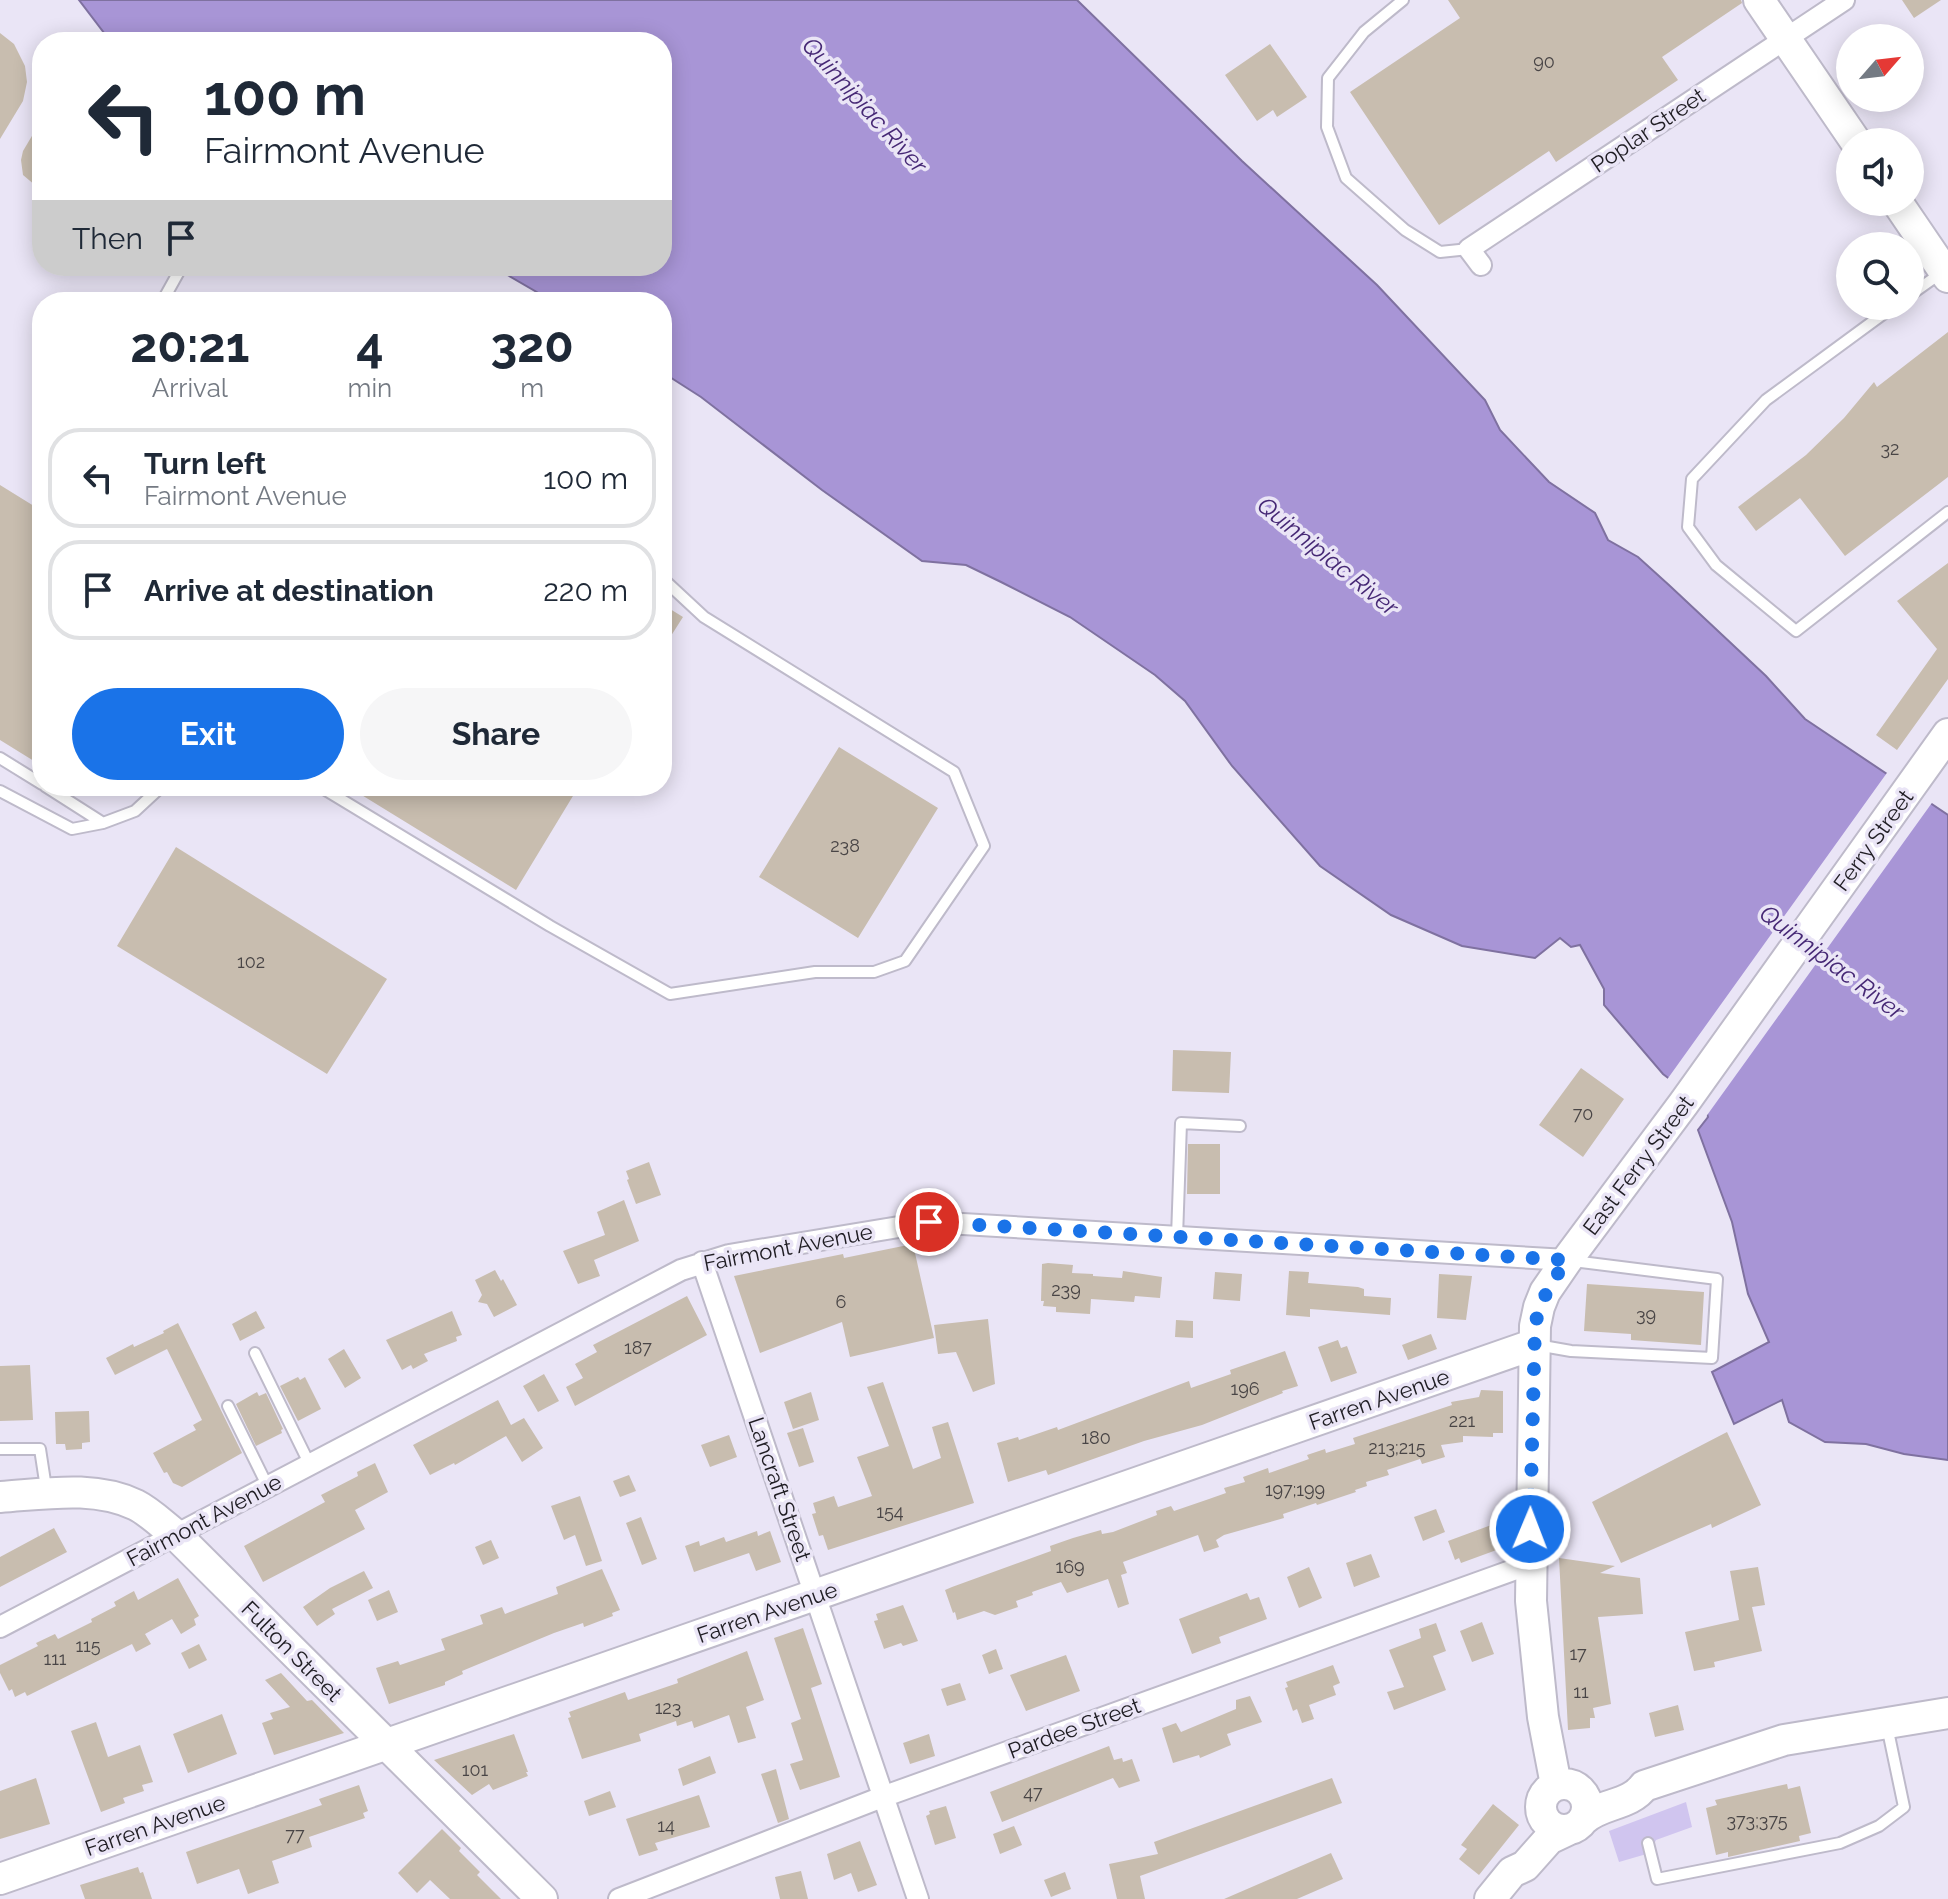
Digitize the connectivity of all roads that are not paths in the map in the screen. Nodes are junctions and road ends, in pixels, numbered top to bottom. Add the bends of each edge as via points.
1 (1403, 0) edge
2 (1759, 0) edge
3 (1844, 0) edge
4 (1785, 39) junction
5 (1846, 128) edge
6 (1907, 216) edge
7 (1475, 257) joint
8 (1946, 274) edge
9 (1924, 287) edge
10 (1875, 320) edge
11 (1948, 512) edge
12 (672, 587) edge
13 (1948, 734) edge
14 (0, 758) edge
15 (32, 778) edge
16 (0, 791) edge
17 (60, 796) edge
18 (151, 796) edge
19 (336, 796) edge
20 (103, 823) junction
21 (1797, 946) joint
22 (1240, 1126) dead end
23 (1177, 1237) junction
24 (1567, 1260) junction
25 (702, 1262) junction
26 (1535, 1344) junction
27 (255, 1353) dead end
28 (228, 1406) dead end
29 (1, 1449) edge
30 (310, 1465) junction
31 (268, 1487) junction
32 (47, 1494) junction
33 (0, 1497) edge
34 (176, 1535) junction
35 (1530, 1564) junction
36 (816, 1595) junction
37 (0, 1627) edge
38 (1948, 1713) edge
39 (1887, 1724) junction
40 (386, 1744) junction
41 (1644, 1786) junction
42 (1558, 1795) junction
43 (885, 1796) junction
44 (1575, 1825) junction
45 (1648, 1843) dead end
46 (1512, 1872) junction
47 (0, 1879) edge
48 (542, 1899) edge
49 (619, 1899) edge
50 (918, 1899) edge
51 (1490, 1899) edge

1 - 7 lane via 1364,32 1328,78 1327,127 1346,178 1405,230 1440,252
2 - 4 main road
3 - 4 street, Poplar Street
4 - 5 main road
4 - 7 street, Poplar Street
6 - 8 main road
8 - 9 lane
10 - 11 lane via 1766,400 1692,479 1688,527 1716,565 1796,631
12 - 19 lane via 704,617 954,772 984,846 905,961 874,972 815,972 670,994
13 - 21 main road, Ferry Street
14 - 15 lane
16 - 20 lane via 72,829
17 - 20 lane
18 - 20 lane via 135,811
21 - 24 main road, East Ferry Street
22 - 23 lane via 1181,1123
23 - 24 street, Fairmont Avenue
23 - 25 street, Fairmont Avenue via 929,1222
24 - 26 main road, East Ferry Street via 1539,1307
24 - 26 lane via 1717,1279 1712,1358 1571,1351
25 - 30 street, Fairmont Avenue
25 - 36 street, Lancraft Street
26 - 35 main road, East Ferry Street
26 - 36 main road, Farren Avenue
27 - 30 lane
28 - 31 lane
29 - 32 lane via 40,1449
30 - 31 street, Fairmont Avenue
31 - 34 street, Fairmont Avenue
32 - 33 main road, Fulton Street
32 - 34 main road, Fulton Street via 112,1497 137,1506
34 - 37 street, Fairmont Avenue
34 - 40 main road, Fulton Street
35 - 42 main road, East Ferry Street via 1536,1665
35 - 43 street, Pardee Street
36 - 40 main road, Farren Avenue
36 - 43 street, Lancraft Street
38 - 39 main road
39 - 41 main road via 1784,1740
39 - 45 lane via 1904,1807 1879,1826 1840,1843 1657,1879
40 - 47 main road, Farren Avenue
40 - 48 main road, Fulton Street
41 - 42 main road via 1631,1783
41 - 44 main road via 1636,1796 1601,1807
42 - 44 main road, East Ferry Street via 1586,1803
42 - 44 main road via 1550,1826
42 - 46 main road via 1513,1859
43 - 49 street, Pardee Street
43 - 50 street, Lancraft Street
44 - 46 main road via 1549,1839 1525,1866
46 - 51 main road

